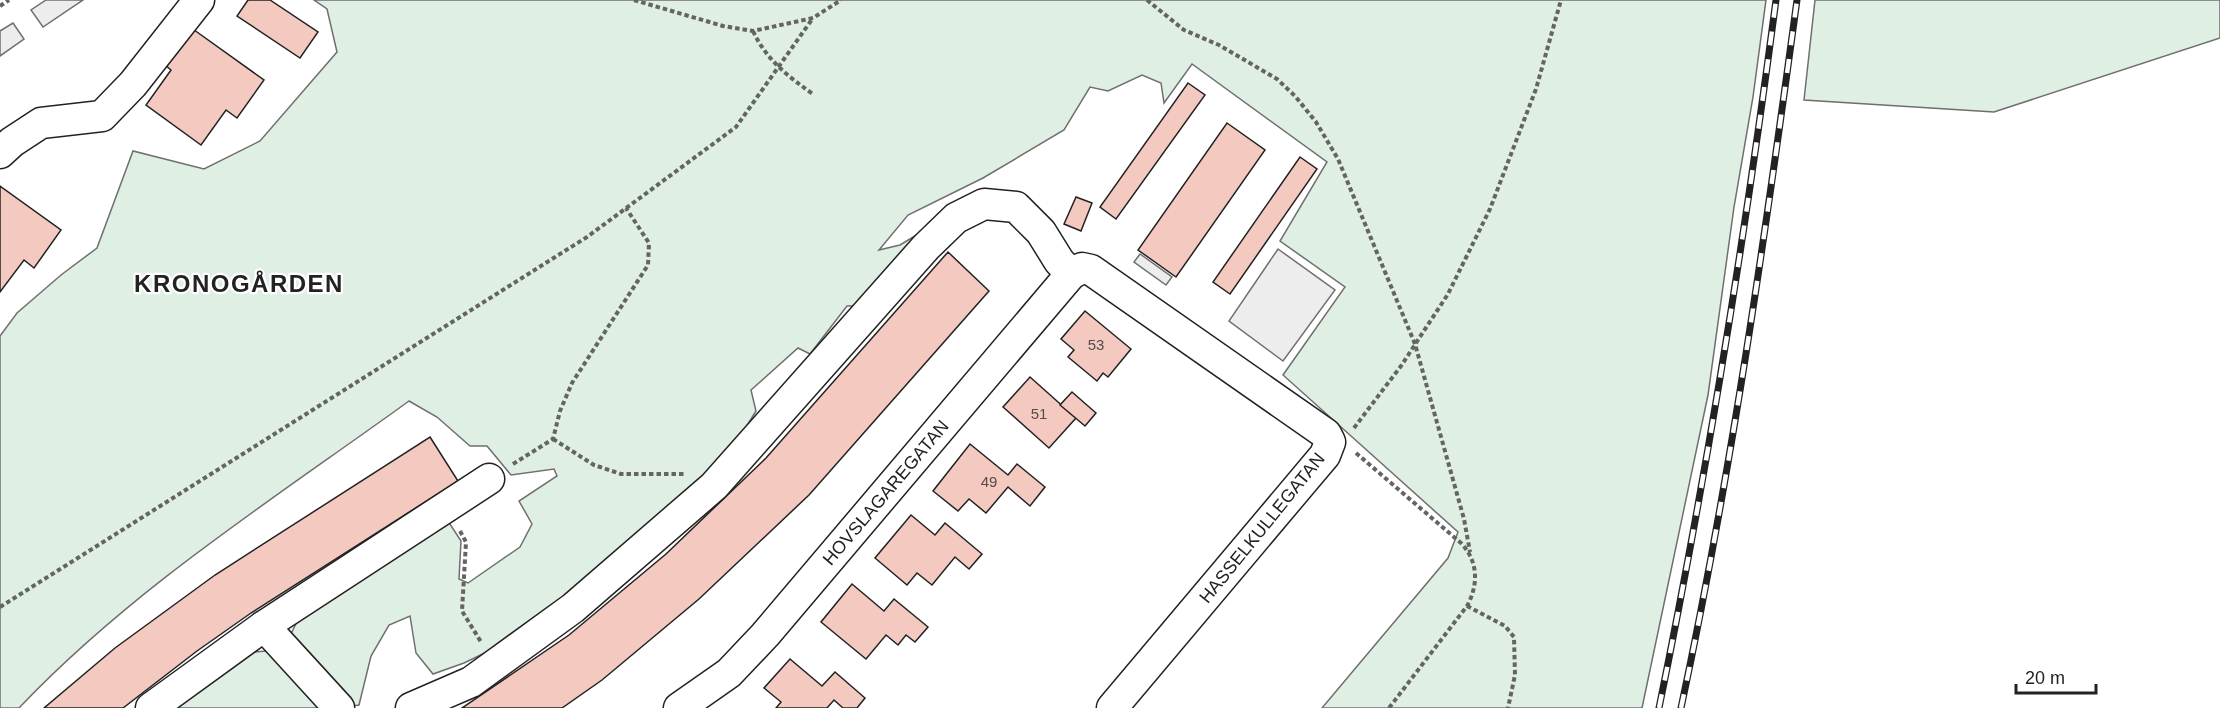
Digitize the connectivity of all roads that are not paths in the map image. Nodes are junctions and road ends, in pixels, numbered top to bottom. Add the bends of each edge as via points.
1 (199, 0) edge
2 (0, 153) edge
3 (1076, 271) junction
4 (489, 479) road end
5 (264, 626) junction
6 (152, 708) edge
7 (339, 708) edge
8 (411, 708) edge
9 (680, 708) edge
10 (1112, 708) edge

1 - 2 street via 133,84 102,116 41,123
3 - 8 street via 1059,261 1041,232 1016,207 984,204 956,218 714,486 573,608 471,682
3 - 9 street, HOVSLAGAREGATAN via 765,635 729,673
3 - 10 street, HASSELKULLEGATAN via 1091,270 1337,442
4 - 5 street
5 - 6 street
5 - 7 street

